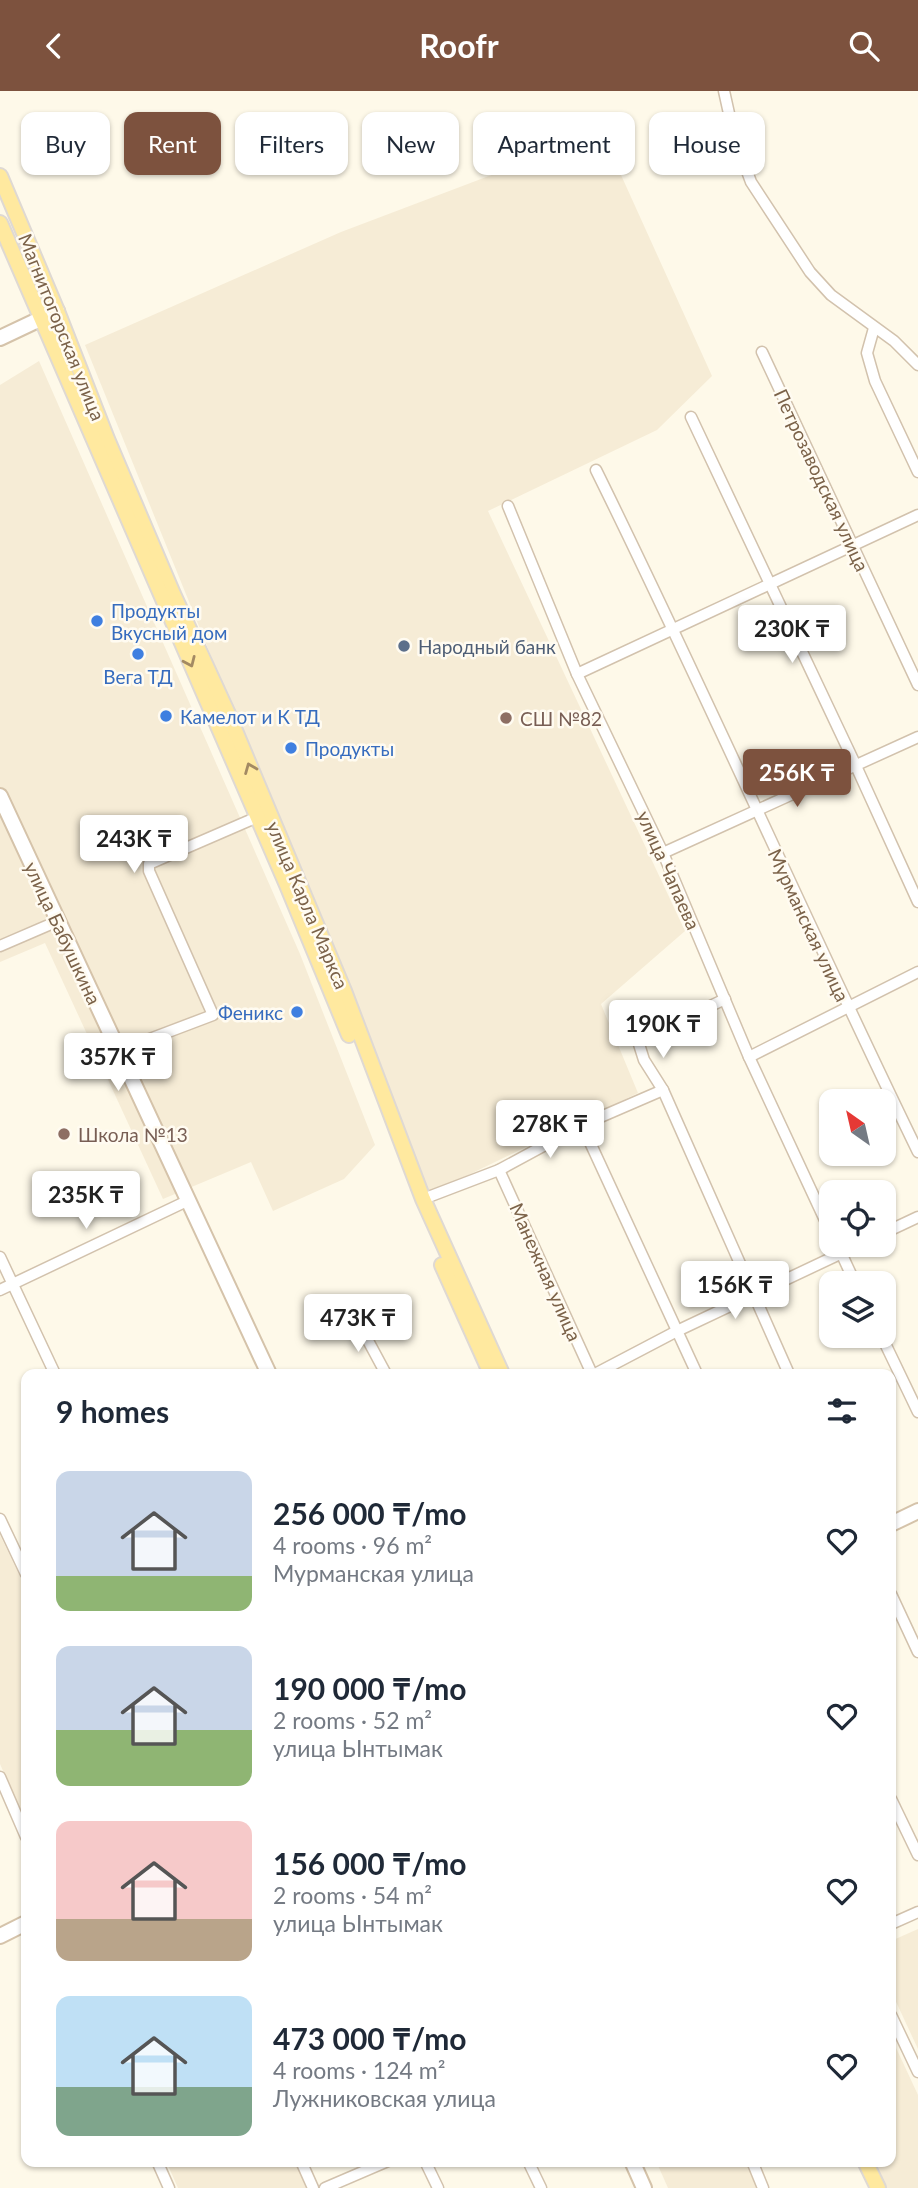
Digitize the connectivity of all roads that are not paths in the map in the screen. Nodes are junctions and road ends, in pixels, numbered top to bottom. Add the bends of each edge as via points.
1 (724, 91) edge
2 (0, 176) edge
3 (0, 223) edge
4 (57, 311) junction
5 (41, 317) junction
6 (874, 328) junction
7 (0, 338) edge
8 (762, 352) dead end
9 (918, 365) edge
10 (691, 417) dead end
11 (102, 441) junction
12 (596, 470) dead end
13 (918, 472) edge
14 (508, 506) dead end
15 (918, 515) edge
16 (853, 545) junction
17 (770, 583) junction
18 (674, 628) junction
19 (577, 674) junction
20 (918, 685) edge
21 (918, 737) edge
22 (856, 766) junction
23 (0, 796) edge
24 (756, 811) junction
25 (263, 815) junction
26 (663, 853) junction
27 (918, 902) edge
28 (58, 921) junction
29 (0, 946) edge
30 (918, 972) edge
31 (725, 999) junction
32 (848, 1008) junction
33 (118, 1051) junction
34 (749, 1057) junction
35 (663, 1090) junction
36 (582, 1125) junction
37 (918, 1152) edge
38 (499, 1170) junction
39 (423, 1199) junction
40 (187, 1201) junction
41 (819, 1207) edge
42 (918, 1217) edge
43 (896, 1227) edge
44 (0, 1257) edge
45 (824, 1257) edge
46 (12, 1283) junction
47 (0, 1290) edge
48 (755, 1295) junction
49 (356, 1320) dead end
50 (677, 1331) junction
51 (887, 1348) edge
52 (53, 1369) edge
53 (267, 1369) edge
54 (383, 1369) edge
55 (489, 1369) edge
56 (500, 1369) edge
57 (592, 1369) edge
58 (604, 1369) edge
59 (695, 1369) edge
60 (787, 1369) edge
61 (918, 1412) edge
62 (918, 1511) edge
63 (0, 1519) edge
64 (896, 1522) edge
65 (21, 1563) edge
66 (896, 1605) edge
67 (918, 1652) edge
68 (0, 1777) edge
69 (896, 1809) edge
70 (21, 1825) edge
71 (918, 1855) edge
72 (918, 1913) edge
73 (896, 1922) edge
74 (21, 1925) edge
75 (0, 1935) edge
76 (896, 2026) edge
77 (918, 2072) edge
78 (160, 2167) edge
79 (304, 2167) edge
80 (374, 2167) edge
81 (428, 2167) edge
82 (531, 2167) edge
83 (635, 2167) edge
84 (754, 2167) edge
85 (858, 2167) edge
86 (868, 2167) edge
87 (169, 2188) edge
88 (313, 2188) edge
89 (325, 2188) edge
90 (438, 2188) edge
91 (541, 2188) edge
92 (644, 2188) edge
93 (763, 2188) edge
94 (868, 2188) edge
95 (878, 2188) edge

1 - 6 street via 751,181 780,229 831,295
2 - 4 main road, Магнитогорская улица
3 - 5 main road, Магнитогорская улица
4 - 5 street
4 - 11 main road, Магнитогорская улица
5 - 7 street
5 - 11 main road, Магнитогорская улица
6 - 9 street
6 - 13 street via 867,353 875,381
8 - 16 street, Петрозаводская улица
10 - 17 street
11 - 25 main road, улица Карла Маркса
12 - 18 street, Мурманская улица
14 - 19 street, улица Чапаева
15 - 16 street
16 - 17 street
16 - 20 street, Петрозаводская улица
17 - 18 street
17 - 22 street
18 - 19 street
18 - 24 street, Мурманская улица
19 - 26 street, улица Чапаева
21 - 22 street
22 - 24 street
22 - 27 street
23 - 28 street, улица Бабушкина
24 - 26 street
24 - 32 street, Мурманская улица
25 - 33 street via 147,867 213,1015
25 - 39 main road, улица Карла Маркса via 344,991
25 - 55 main road, улица Карла Маркса via 415,1203
26 - 31 street, улица Чапаева
28 - 29 street
28 - 33 street, улица Бабушкина
30 - 32 street
31 - 34 street, улица Чапаева
31 - 35 street via 638,1041
32 - 34 street
32 - 37 street, Мурманская улица
33 - 40 street, улица Бабушкина
34 - 41 street, улица Чапаева
35 - 36 street
35 - 48 street
36 - 38 street
36 - 50 street
38 - 39 street
38 - 57 street, Манежная улица
39 - 56 main road, улица Карла Маркса
40 - 46 street
40 - 53 street, улица Бабушкина
42 - 43 street
44 - 46 street
45 - 48 street
46 - 47 street
46 - 52 street
48 - 50 street
48 - 60 street
49 - 54 street
50 - 58 street
50 - 59 street
51 - 61 street
62 - 64 street
63 - 65 street
66 - 67 street
68 - 70 street
69 - 71 street
72 - 73 street
74 - 75 street
76 - 77 street
78 - 87 street
79 - 88 street
80 - 89 street
81 - 90 street
82 - 91 street
83 - 92 street
84 - 93 street
85 - 94 main road
86 - 95 main road

